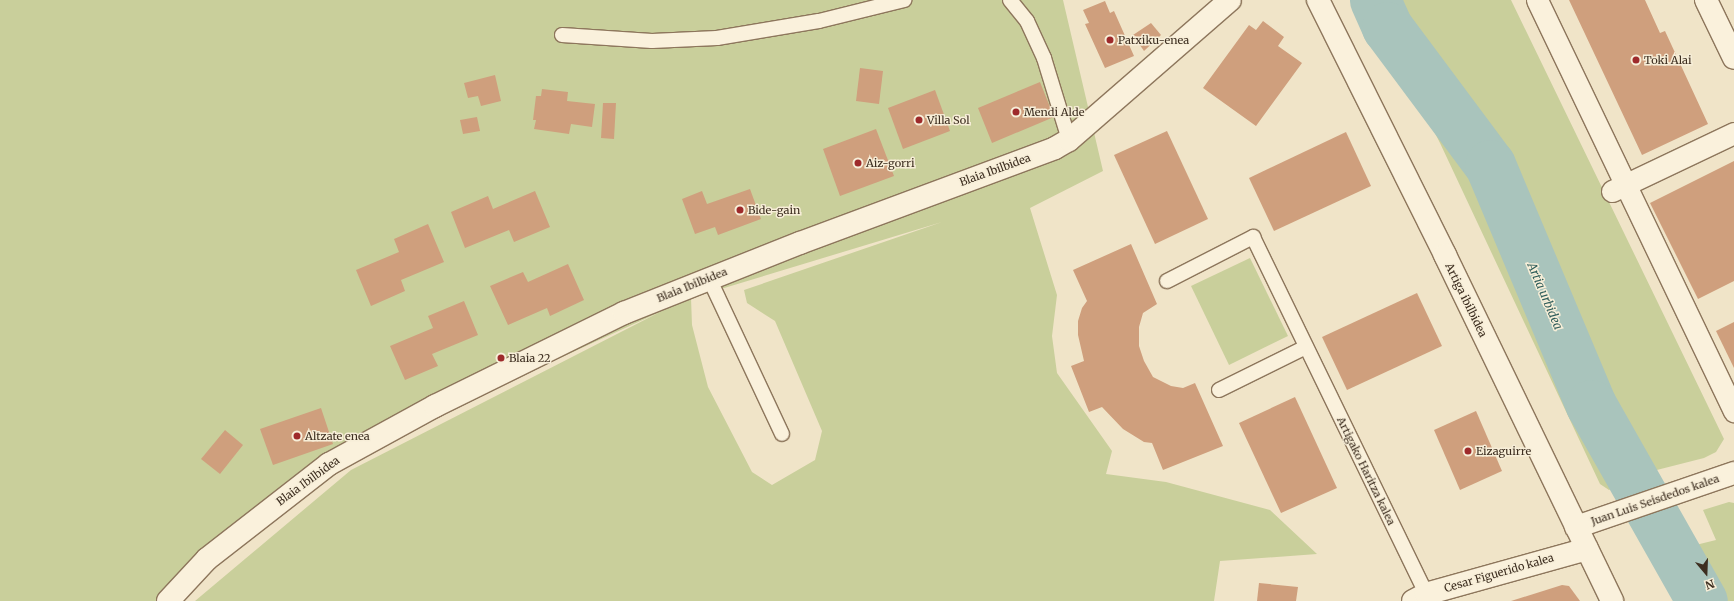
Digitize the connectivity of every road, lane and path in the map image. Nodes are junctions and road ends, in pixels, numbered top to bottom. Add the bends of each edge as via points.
1 (904, 0) edge
2 (1010, 0) edge
3 (1230, 0) edge
4 (1318, 0) edge
5 (1537, 0) edge
6 (1706, 0) edge
7 (562, 35) dead end
8 (1734, 58) edge
9 (1734, 133) edge
10 (1069, 140) junction
11 (1619, 188) junction
12 (709, 278) junction
13 (1167, 281) dead end
14 (1306, 347) junction
15 (1219, 390) dead end
16 (1734, 411) edge
17 (782, 434) dead end
18 (1734, 473) edge
19 (1576, 527) junction
20 (1587, 549) junction
21 (1419, 598) edge
22 (168, 601) edge
23 (1612, 601) edge

1 - 7 lane via 819,21 717,38 652,41
2 - 10 lane via 1027,21 1044,58
3 - 10 street, Blaia Ibilbidea
4 - 19 street, Artiga ibilbidea
5 - 11 street
6 - 8 street
9 - 11 street
10 - 12 street, Blaia Ibilbidea via 1055,148
11 - 16 street
12 - 17 lane
12 - 22 street, Blaia Ibilbidea via 618,316 435,406 329,464 207,559
13 - 14 lane, Artigako Haritza kalea via 1253,238
14 - 15 lane
14 - 21 lane, Artigako Haritza kalea
18 - 19 street, Juan Luis Seisdedos kalea
19 - 20 street, Artiga ibilbidea
20 - 21 street, Cesar Figuerido kalea
20 - 23 street, Artiga ibilbidea

